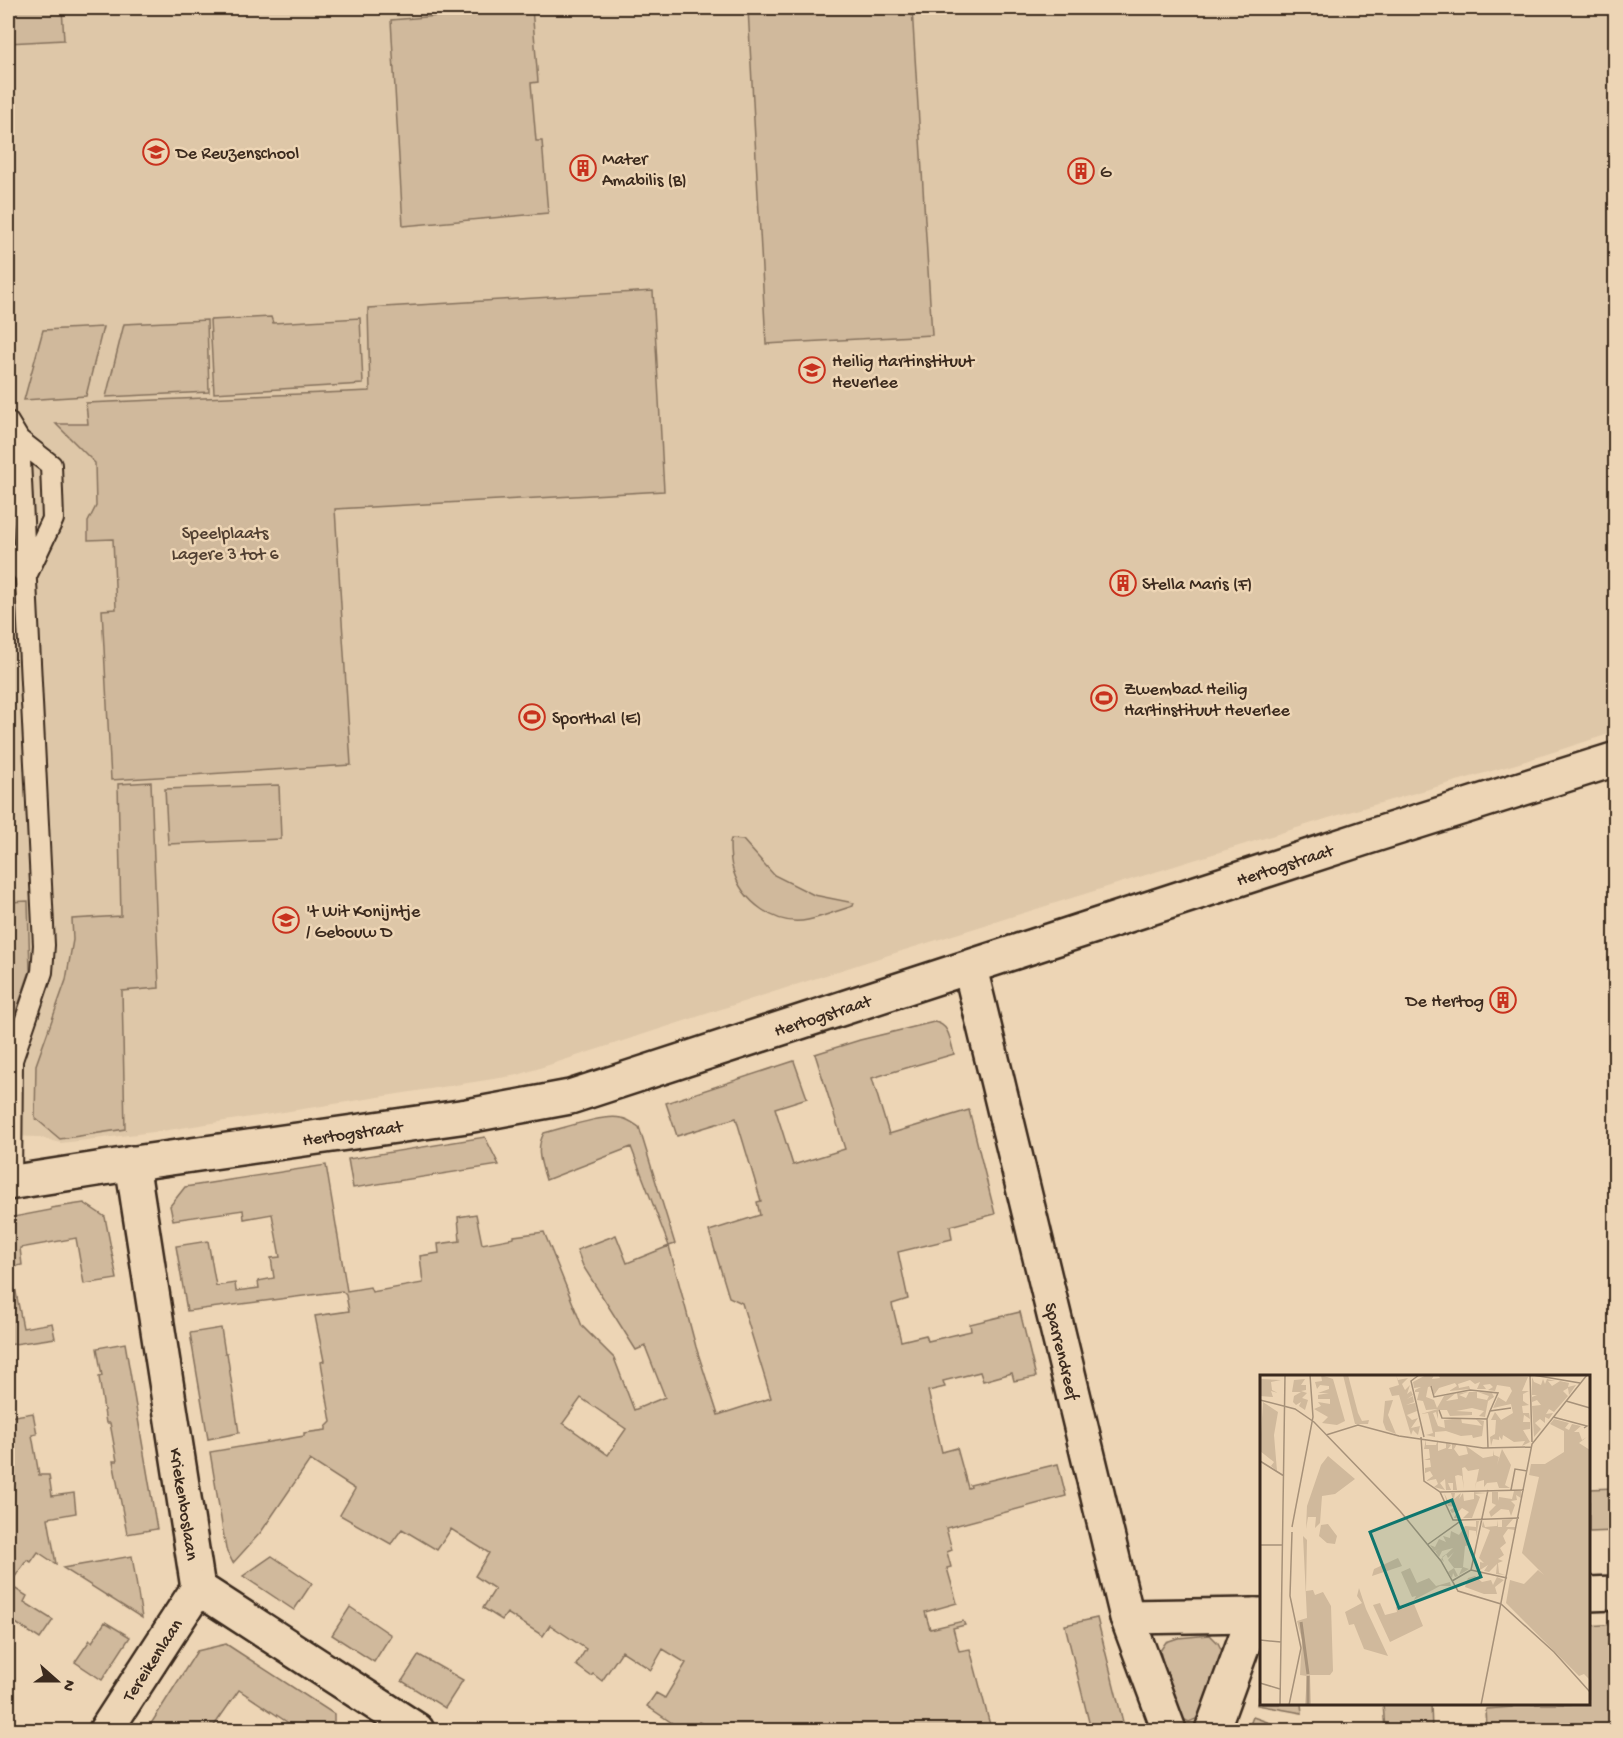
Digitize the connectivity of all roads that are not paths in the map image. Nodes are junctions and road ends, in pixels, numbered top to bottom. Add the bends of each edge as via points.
1 (8, 422) edge
2 (20, 440) junction
3 (8, 553) edge
4 (26, 576) junction
5 (1616, 759) edge
6 (970, 968) junction
7 (132, 1164) junction
8 (9, 1183) edge
9 (198, 1588) junction
10 (1616, 1593) edge
11 (1590, 1594) edge
12 (1258, 1615) edge
13 (1127, 1617) junction
14 (105, 1731) edge
15 (417, 1731) edge
16 (1169, 1731) edge
17 (1212, 1731) edge

1 - 2 lane
2 - 4 lane
2 - 4 lane via 51,465 52,519
3 - 4 lane
4 - 8 lane via 44,945 42,972 12,1060
5 - 6 street, Hertogstraat
6 - 7 street, Hertogstraat via 570,1097 467,1116
6 - 13 street, Sparrendreef
7 - 8 street, Hertogstraat
7 - 9 street, Kriekenboslaan
9 - 14 street, Tereikenlaan
9 - 15 street
10 - 11 street
12 - 13 street
12 - 17 street
13 - 16 street, Sparrendreef

